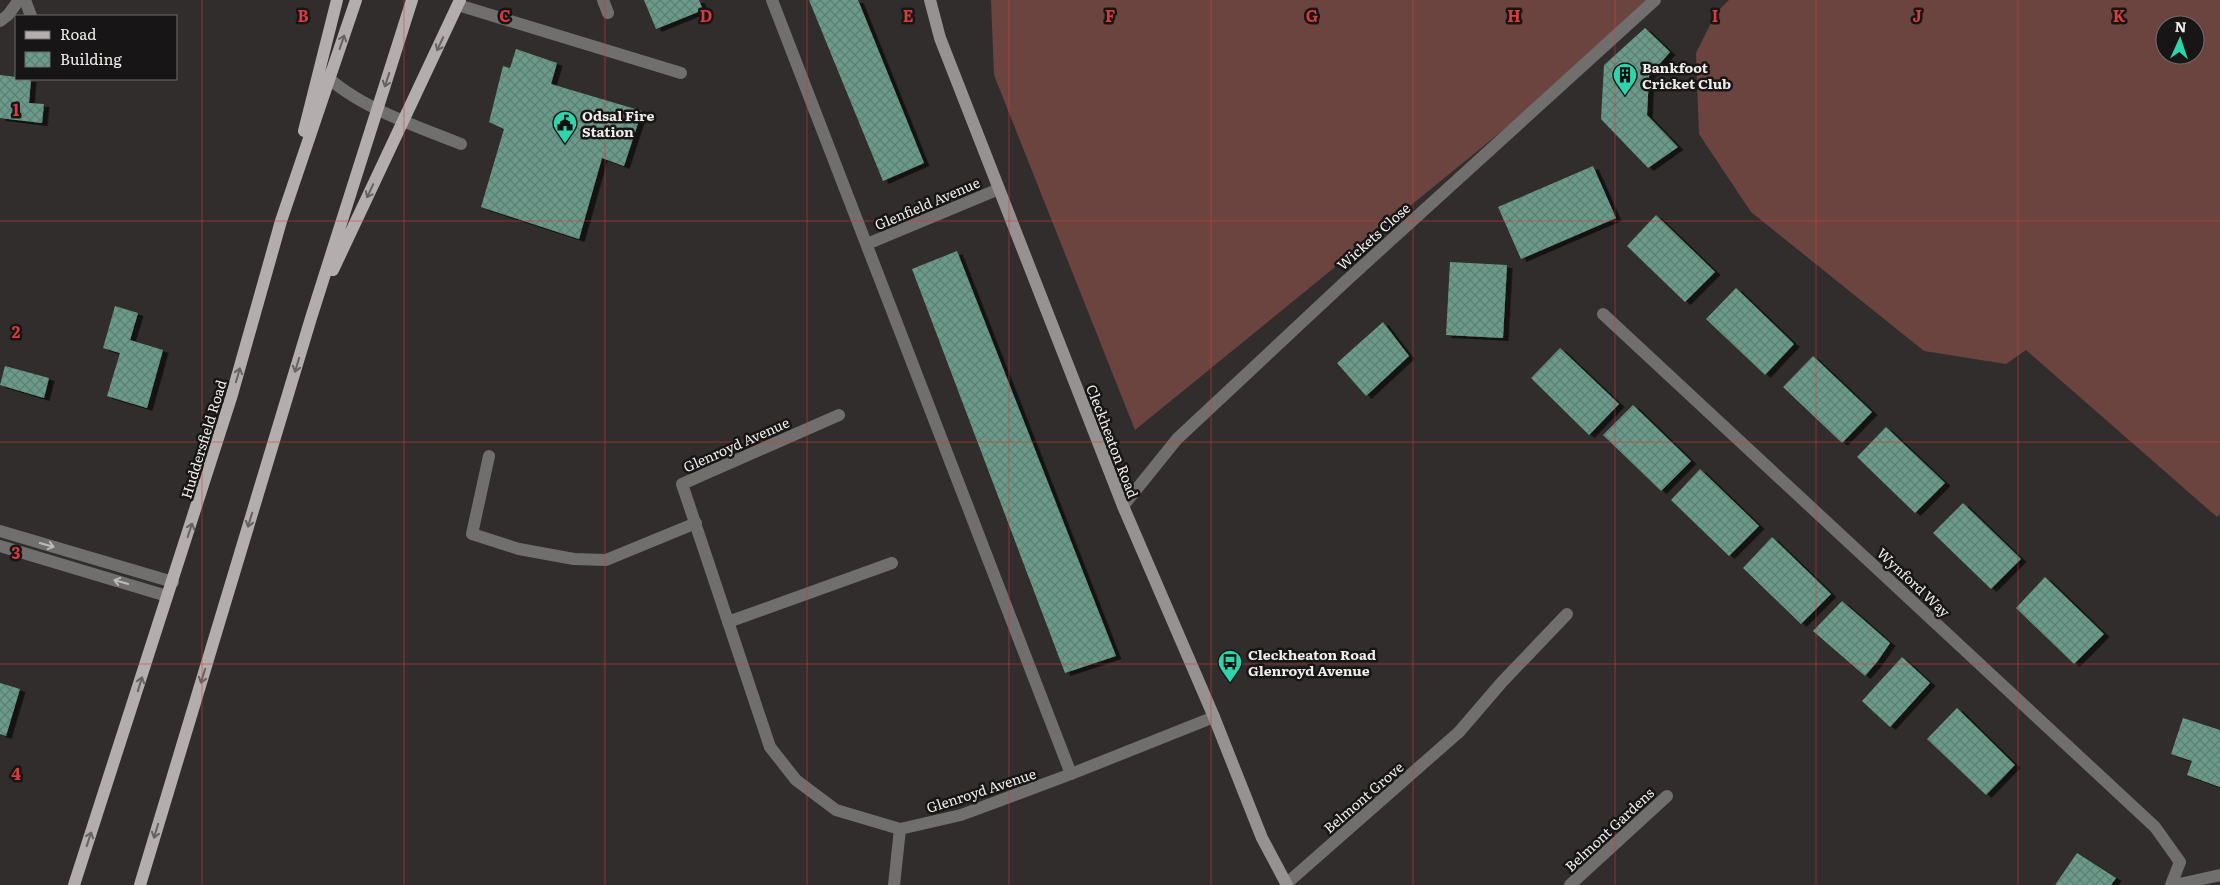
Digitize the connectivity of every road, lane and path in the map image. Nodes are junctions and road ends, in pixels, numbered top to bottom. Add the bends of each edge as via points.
1 (19, 0) edge
2 (25, 0) edge
3 (337, 0) edge
4 (356, 0) edge
5 (412, 0) edge
6 (603, 0) edge
7 (772, 0) edge
8 (930, 0) edge
9 (1655, 0) edge
10 (459, 3) edge
11 (608, 13) dead end
12 (31, 15) edge
13 (0, 21) edge
14 (319, 70) junction
15 (681, 72) dead end
16 (329, 80) junction
17 (377, 110) junction
18 (403, 121) junction
19 (461, 144) dead end
20 (999, 189) junction
21 (281, 221) junction
22 (867, 244) junction
23 (1604, 314) dead end
24 (311, 318) junction
25 (838, 414) dead end
26 (489, 456) dead end
27 (1123, 506) junction
28 (696, 523) junction
29 (0, 531) edge
30 (0, 546) edge
31 (892, 563) dead end
32 (174, 582) junction
33 (168, 596) junction
34 (1567, 614) dead end
35 (728, 622) junction
36 (1214, 717) junction
37 (1071, 774) junction
38 (1667, 796) dead end
39 (900, 829) junction
40 (2220, 875) edge
41 (1286, 884) edge
42 (74, 885) edge
43 (140, 885) edge
44 (894, 885) edge
45 (1570, 885) edge
46 (2171, 885) edge
47 (2176, 885) edge

1 - 13 street
2 - 12 street
3 - 14 main road
16 -> 4 main road, Huddersfield Road
5 -> 17 main road
6 - 11 street
7 - 22 street
8 - 20 street, Cleckheaton Road via 940,38
9 - 27 street, Wickets Close via 1176,439
10 - 15 street
10 -> 18 main road
14 - 16 street
14 - 21 main road
16 - 17 street
16 - 21 main road, Huddersfield Road
17 - 18 street
17 - 24 main road
18 - 19 street
18 -> 24 main road
20 - 22 street, Glenfield Avenue
20 - 27 street, Cleckheaton Road
32 -> 21 main road, Huddersfield Road via 232,398
22 - 37 street
23 - 46 street, Wynford Way via 2155,827 2180,862
24 -> 43 main road
25 - 28 street, Glenroyd Avenue via 682,484
26 - 28 street via 472,534 519,549 574,559 606,560
27 - 36 street, Cleckheaton Road
28 - 35 street, Glenroyd Avenue
29 -> 32 street
33 -> 30 street
31 - 35 street
32 - 33 main road, Huddersfield Road
42 -> 33 main road, Huddersfield Road
34 - 41 street, Belmont Grove via 1459,732
35 - 39 street, Glenroyd Avenue via 770,747 796,780 836,810
36 - 37 street, Glenroyd Avenue
36 - 41 street, Cleckheaton Road via 1262,838
37 - 39 street, Glenroyd Avenue via 961,815
38 - 45 street, Belmont Gardens
39 - 44 street
40 - 47 street

